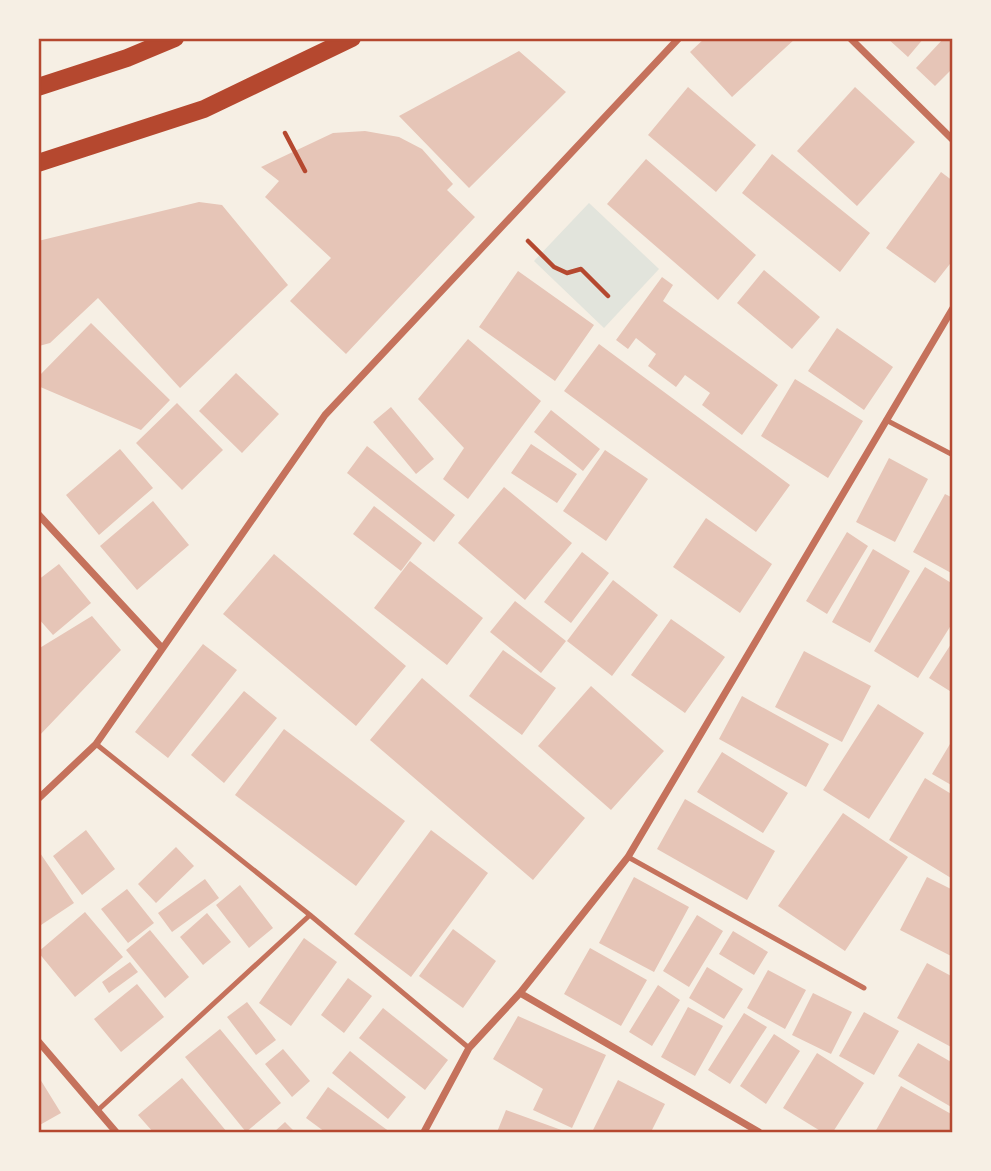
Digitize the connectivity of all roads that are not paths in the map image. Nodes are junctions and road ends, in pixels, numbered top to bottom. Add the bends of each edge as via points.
1 (175, 38) edge
2 (352, 38) edge
3 (679, 38) edge
4 (850, 38) edge
5 (38, 87) edge
6 (953, 140) edge
7 (38, 163) edge
8 (953, 308) edge
9 (886, 419) junction
10 (953, 455) edge
11 (38, 513) edge
12 (162, 648) junction
13 (96, 744) junction
14 (38, 799) edge
15 (628, 857) junction
16 (310, 915) junction
17 (864, 988) dead end
18 (520, 993) junction
19 (38, 1041) edge
20 (469, 1048) junction
21 (97, 1111) junction
22 (116, 1132) edge
23 (424, 1132) edge
24 (759, 1132) edge

1 - 5 main road
2 - 7 main road via 204,109
3 - 12 street via 325,415
4 - 6 street
8 - 9 street
9 - 10 lane
9 - 15 street
11 - 12 street
12 - 13 street
13 - 14 street
13 - 16 lane
15 - 17 lane
15 - 18 street
16 - 20 lane
16 - 21 lane
18 - 20 street
18 - 24 street
19 - 21 street
20 - 23 street
21 - 22 street

